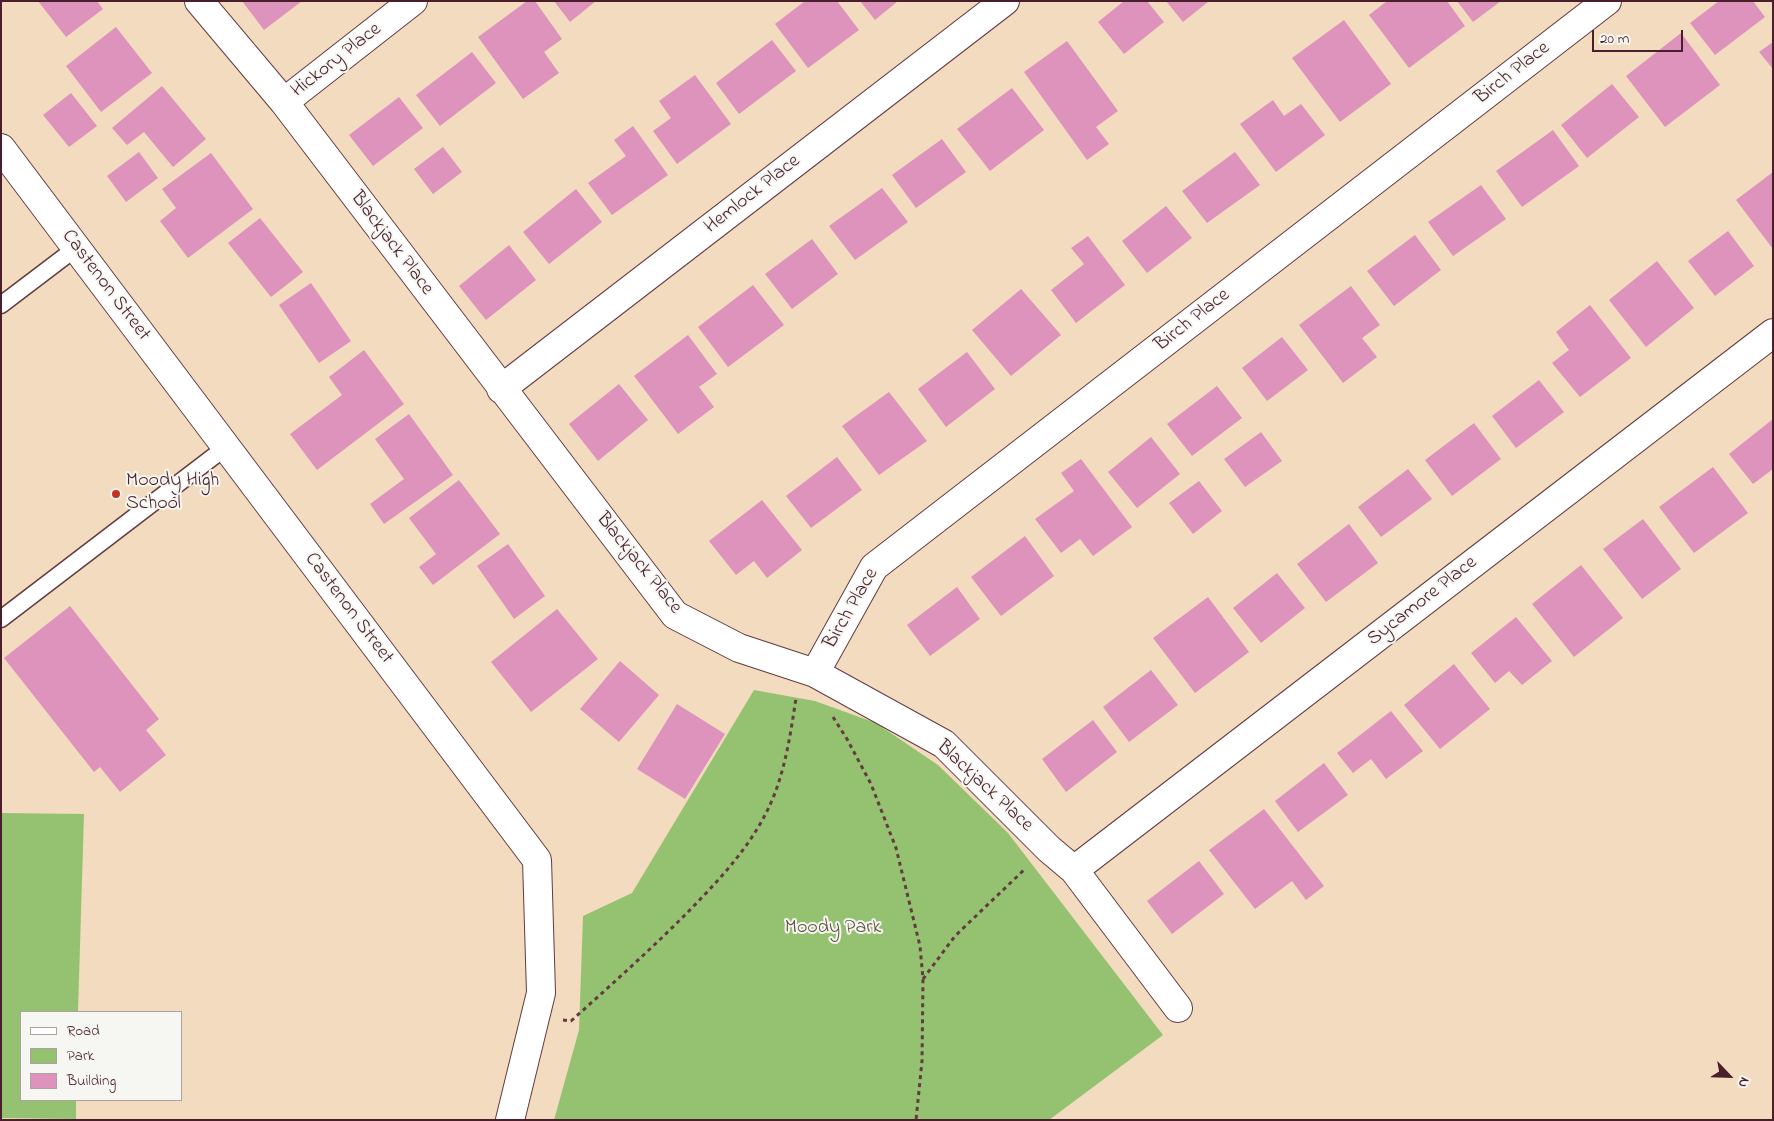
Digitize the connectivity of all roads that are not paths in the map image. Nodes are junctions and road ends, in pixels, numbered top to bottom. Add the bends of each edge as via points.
1 (199, 1) edge
2 (413, 1) edge
3 (1005, 1) edge
4 (1608, 1) edge
5 (284, 102) junction
6 (1, 148) edge
7 (76, 248) junction
8 (1, 305) edge
9 (1773, 333) edge
10 (501, 388) junction
11 (226, 446) junction
12 (1, 619) edge
13 (815, 673) junction
14 (1074, 870) junction
15 (1178, 1008) dead end
16 (510, 1120) edge

1 - 5 street, Blackjack Place
2 - 5 street, Hickory Place
3 - 10 street, Hemlock Place
4 - 13 street, Birch Place via 874,567
5 - 10 street, Blackjack Place
6 - 7 street, Castenon Street
7 - 8 lane
7 - 11 street, Castenon Street
9 - 14 street, Sycamore Place
10 - 13 street, Blackjack Place via 675,615 739,648
11 - 12 lane
11 - 16 street, Castenon Street via 537,860 541,993
13 - 14 street, Blackjack Place via 944,744
14 - 15 street, Blackjack Place

